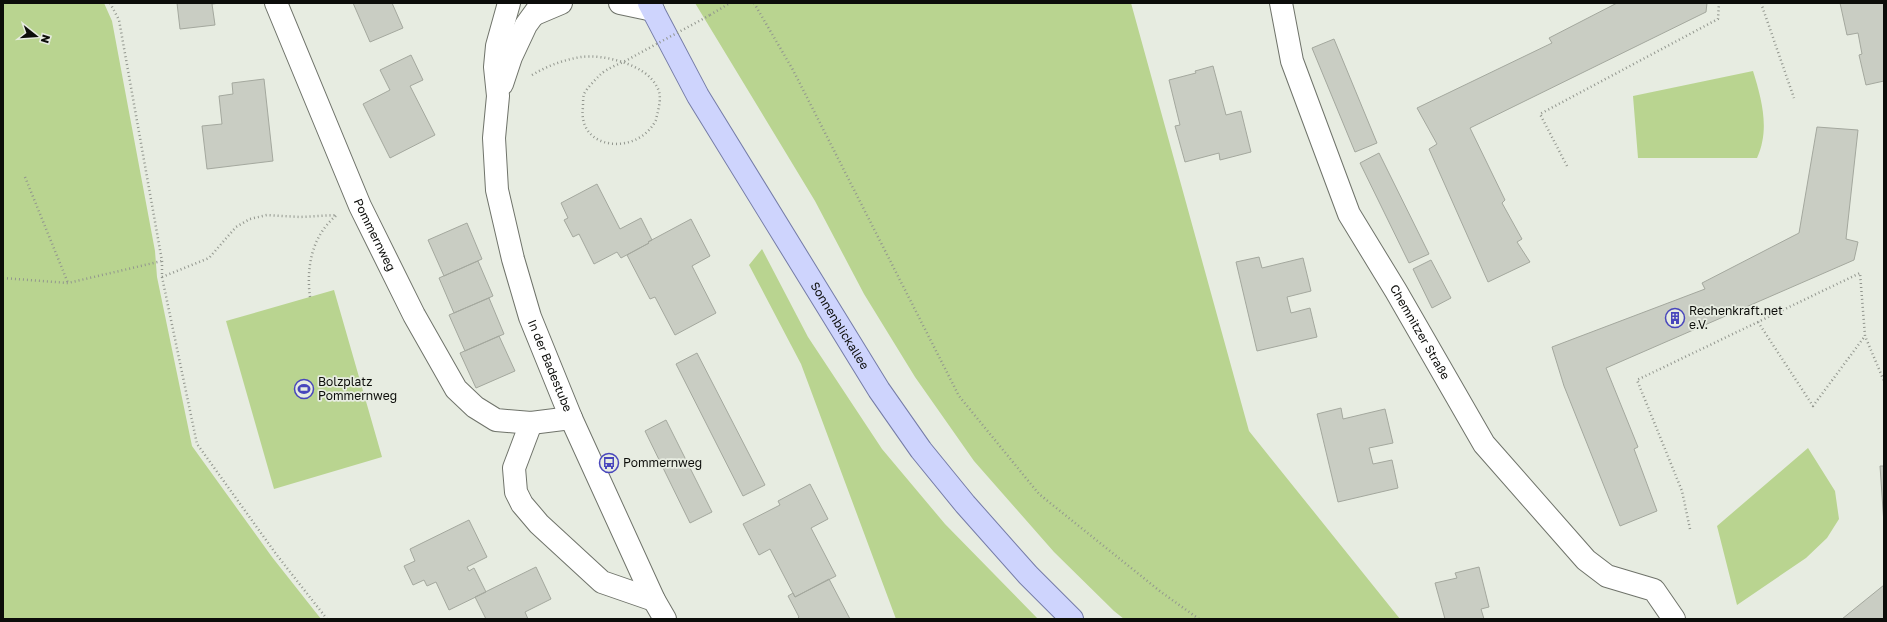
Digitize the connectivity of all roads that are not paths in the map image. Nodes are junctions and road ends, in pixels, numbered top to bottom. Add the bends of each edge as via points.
1 (276, 3) edge
2 (509, 3) edge
3 (561, 3) edge
4 (620, 3) edge
5 (1281, 3) edge
6 (651, 6) edge
7 (538, 8) edge
8 (498, 96) junction
9 (571, 418) junction
10 (531, 424) junction
11 (654, 600) junction
12 (665, 619) edge
13 (1072, 619) edge
14 (1674, 619) edge

1 - 10 street, Pommernweg via 360,206 414,315 456,389 475,407 496,420
2 - 8 street, In der Badestube via 497,46 495,67
3 - 7 street, In der Badestube
4 - 6 street
5 - 14 street, Chemnitzer Straße via 1292,61 1349,214 1396,290 1484,444 1586,560 1608,576 1654,590
6 - 13 main road, Sonnenblickallee via 698,96 879,390 921,450 965,504 1028,575
7 - 8 street, In der Badestube via 526,25 511,57
8 - 9 street, In der Badestube via 494,138 497,190 530,317
9 - 10 street, Pommernweg
9 - 11 street, In der Badestube
10 - 11 street via 514,468 516,492 522,504 602,582
11 - 12 street, In der Badestube

